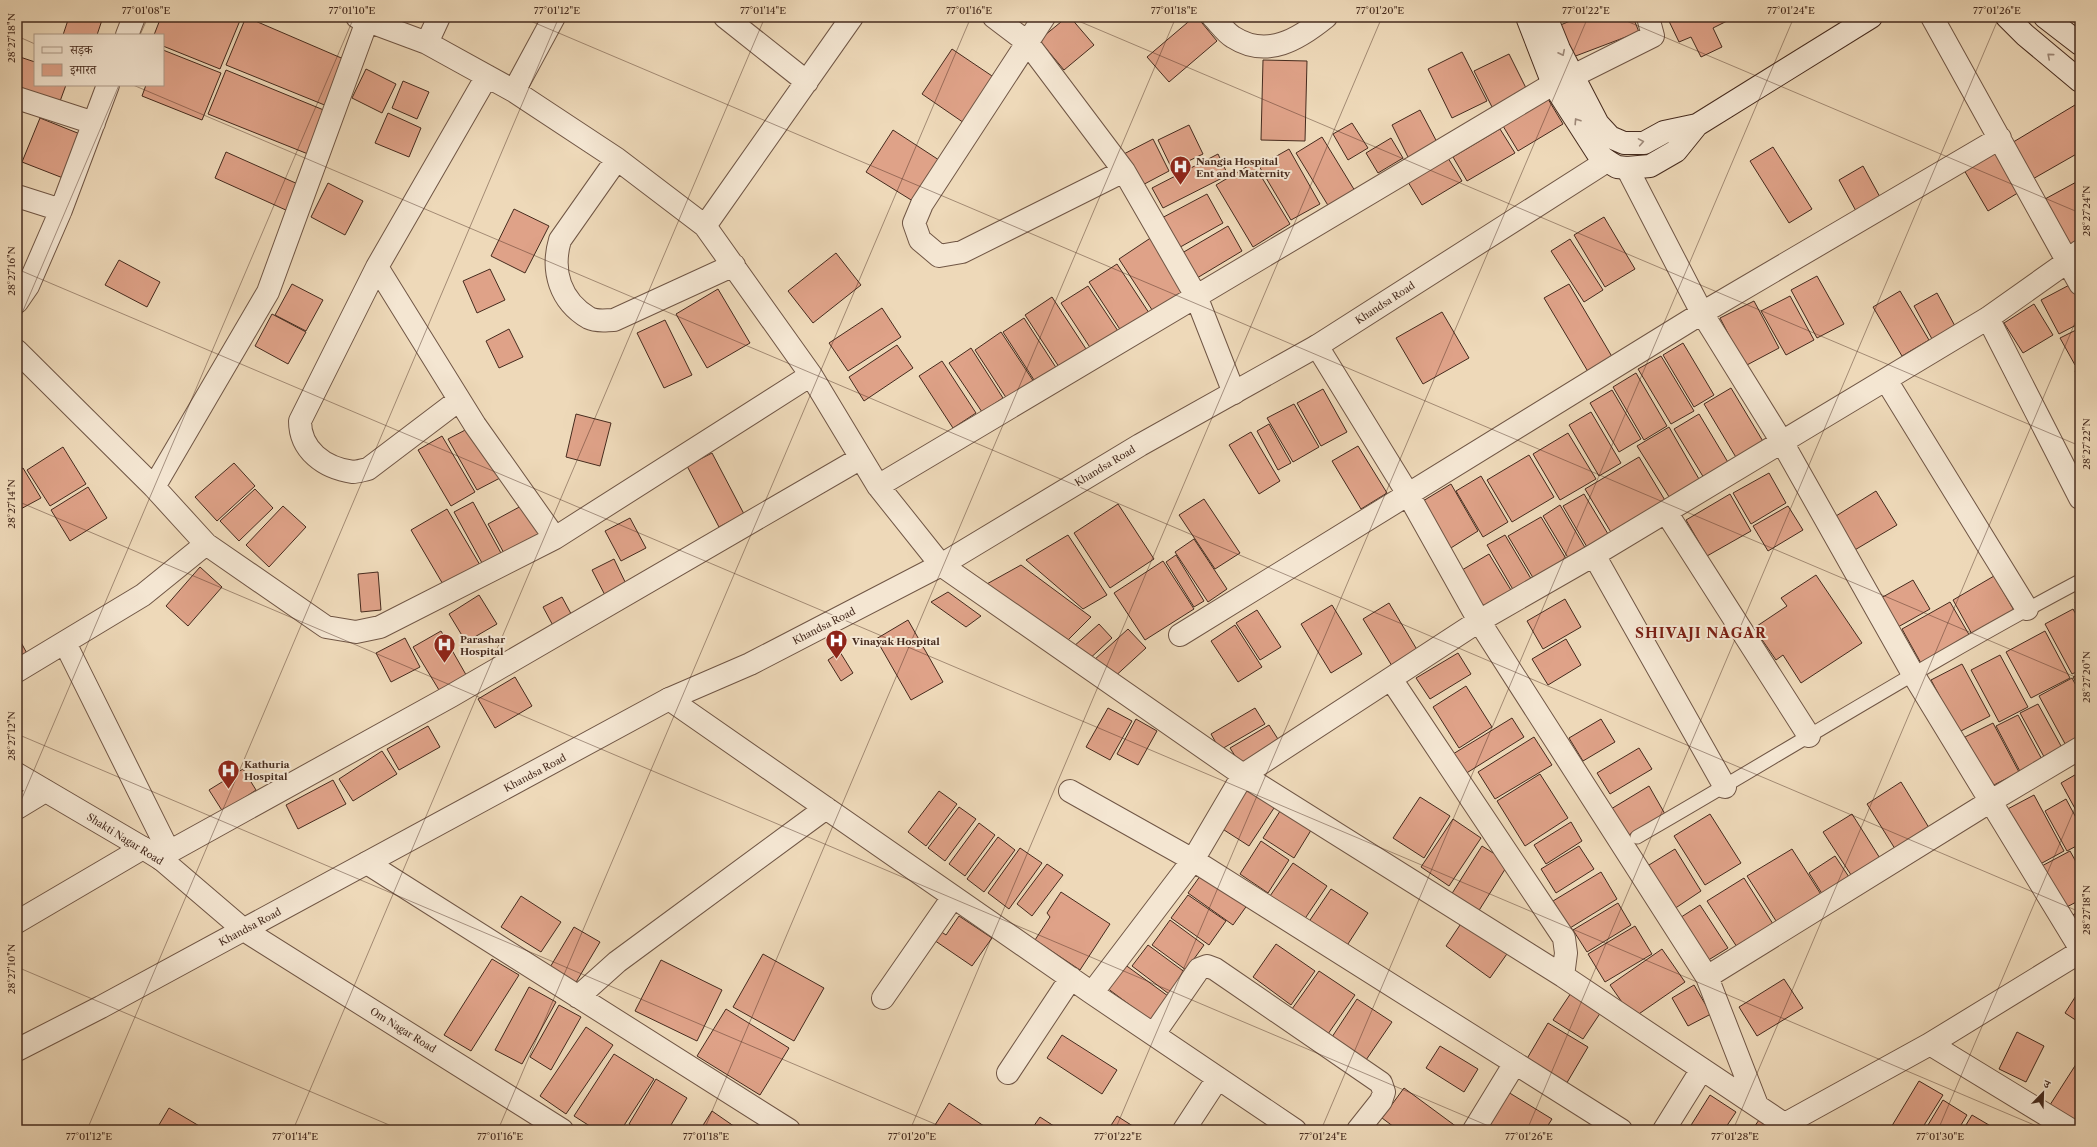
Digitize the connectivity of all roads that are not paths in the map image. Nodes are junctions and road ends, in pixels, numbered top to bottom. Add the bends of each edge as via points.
1 (134, 17) edge
2 (439, 17) edge
3 (554, 17) edge
4 (725, 17) edge
5 (852, 17) edge
6 (994, 17) edge
7 (1044, 17) edge
8 (1213, 17) edge
9 (1326, 17) edge
10 (1526, 17) edge
11 (1546, 17) edge
12 (1648, 17) edge
13 (1871, 17) edge
14 (1932, 17) edge
15 (2007, 17) edge
16 (2044, 17) edge
17 (362, 19) edge
18 (127, 34) edge
19 (1027, 42) junction
20 (427, 44) junction
21 (2080, 44) edge
22 (487, 76) junction
23 (1573, 76) junction
24 (2080, 81) edge
25 (807, 82) junction
26 (1553, 84) junction
27 (108, 86) edge
28 (514, 91) junction
29 (17, 98) edge
30 (94, 123) junction
31 (1697, 125) junction
32 (2000, 138) junction
33 (617, 159) junction
34 (1617, 165) junction
35 (1124, 171) junction
36 (17, 196) edge
37 (60, 210) junction
38 (705, 226) junction
39 (2073, 256) edge
40 (734, 265) junction
41 (377, 267) junction
42 (2080, 284) edge
43 (1196, 296) junction
44 (17, 302) edge
45 (1702, 313) junction
46 (1988, 318) junction
47 (1317, 346) junction
48 (17, 351) edge
49 (811, 375) junction
50 (1886, 380) junction
51 (1234, 393) junction
52 (459, 400) junction
53 (1782, 442) junction
54 (861, 458) junction
55 (878, 486) junction
56 (154, 487) junction
57 (1408, 494) junction
58 (2080, 498) edge
59 (1666, 512) junction
60 (555, 538) junction
61 (206, 544) junction
62 (1594, 555) junction
63 (941, 565) junction
64 (2080, 581) edge
65 (2027, 609) junction
66 (1479, 620) junction
67 (1180, 635) dead end
68 (65, 643) junction
69 (17, 671) edge
70 (1913, 674) junction
71 (1391, 679) junction
72 (669, 699) junction
73 (1809, 736) junction
74 (2080, 748) edge
75 (17, 774) edge
76 (1243, 775) junction
77 (1725, 787) junction
78 (45, 791) junction
79 (1070, 791) dead end
80 (1991, 801) junction
81 (17, 808) edge
82 (826, 808) junction
83 (1630, 841) junction
84 (143, 848) junction
85 (165, 856) junction
86 (1193, 860) junction
87 (367, 863) junction
88 (953, 897) junction
89 (17, 922) edge
90 (244, 930) junction
91 (2080, 948) edge
92 (2080, 952) edge
93 (1563, 976) junction
94 (1707, 977) junction
95 (1071, 978) junction
96 (1092, 993) junction
97 (578, 997) junction
98 (883, 998) dead end
99 (1154, 1034) junction
100 (1930, 1044) junction
101 (17, 1050) edge
102 (1515, 1063) junction
103 (1702, 1069) junction
104 (1008, 1073) dead end
105 (1218, 1078) junction
106 (1756, 1105) junction
107 (1789, 1127) edge
108 (562, 1130) edge
109 (789, 1130) edge
110 (1184, 1130) edge
111 (1295, 1130) edge
112 (1358, 1130) edge
113 (1474, 1130) edge
114 (1621, 1130) edge
115 (1664, 1130) edge
116 (2071, 1130) edge

1 - 18 street
2 - 20 street
3 - 28 street
4 - 25 street
5 - 25 street
6 - 19 street
7 - 19 street
8 - 9 street via 1232,37 1248,45 1265,47 1306,34
10 - 26 street
11 -> 23 street
12 - 23 street via 1653,36
13 - 31 street
14 - 32 street
24 -> 15 street
16 - 21 street
17 - 20 street
17 - 56 street via 268,292
19 - 35 street
19 - 35 street via 922,204 914,223 920,240 939,256 962,252
20 - 22 street
22 - 28 street
22 - 41 street
23 - 26 street
23 -> 31 street via 1598,124 1610,137 1624,143 1644,143 1664,132
25 - 38 street
34 -> 26 street via 1598,154
26 - 43 street
27 - 30 street
28 - 33 street
29 - 30 street
30 - 37 street
31 - 34 street via 1676,151 1650,166
32 - 39 street
32 - 45 street
33 - 38 street
33 - 40 street via 560,240 556,254 556,271 567,299 590,318 614,320
34 - 45 street
34 - 47 street, Khandsa Road
35 - 43 street
36 - 37 street
37 - 44 street via 28,286
38 - 40 street
39 - 42 street
39 - 46 street
40 - 49 street
41 - 52 street
41 - 52 street via 300,421 304,444 317,457 332,465 354,472 368,469
43 - 51 street
43 - 55 street
45 - 53 street
45 - 57 street
46 - 50 street
46 - 58 street
47 - 51 street, Khandsa Road
47 - 57 street
48 - 56 street
49 - 54 street
49 - 60 street
50 - 53 street
50 - 65 street
51 - 63 street, Khandsa Road via 1140,445
52 - 60 street
53 - 59 street
53 - 70 street
54 - 55 street
54 - 85 street via 451,696
55 - 63 street
56 - 61 street
57 - 66 street
57 - 67 street
59 - 62 street
59 - 73 street
60 - 61 street via 380,627 356,632 326,627
61 - 68 street via 143,595
62 - 66 street
62 - 77 street
63 - 72 street, Khandsa Road via 750,664
63 - 76 street
64 - 65 lane
65 - 70 lane
66 - 71 street
66 - 83 street
68 - 69 street
68 - 85 street
70 - 73 lane
70 - 80 street
71 - 76 street
71 - 93 street via 1564,938 1566,953
72 - 82 street
72 - 87 street, Khandsa Road
73 - 77 lane
74 - 80 street
75 - 78 street, Shakti Nagar Road
76 - 86 street
76 - 93 street
77 - 83 lane
78 - 81 street
78 - 84 street, Shakti Nagar Road
79 - 86 street
80 - 91 street
80 - 94 street
82 - 88 street
82 - 97 street via 617,962
83 - 94 street
84 - 85 street, Shakti Nagar Road
84 - 89 street
85 - 90 street, Shakti Nagar Road
86 - 96 street
86 - 102 street
87 - 90 street, Khandsa Road
87 - 97 street
88 - 95 street
88 - 98 street
90 - 101 street, Khandsa Road
90 - 108 street, Om Nagar Road
92 - 100 street
93 - 103 street
94 - 106 street
95 - 96 street
95 - 104 street
96 - 99 street
97 - 109 street
99 - 105 street
99 - 112 street via 1199,969 1206,966 1215,969 1381,1083 1384,1092 1381,1101
100 - 107 street
100 - 116 street
102 - 113 street
102 - 114 street
103 - 106 street
103 - 115 street
105 - 110 street
105 - 111 street
106 - 107 street

